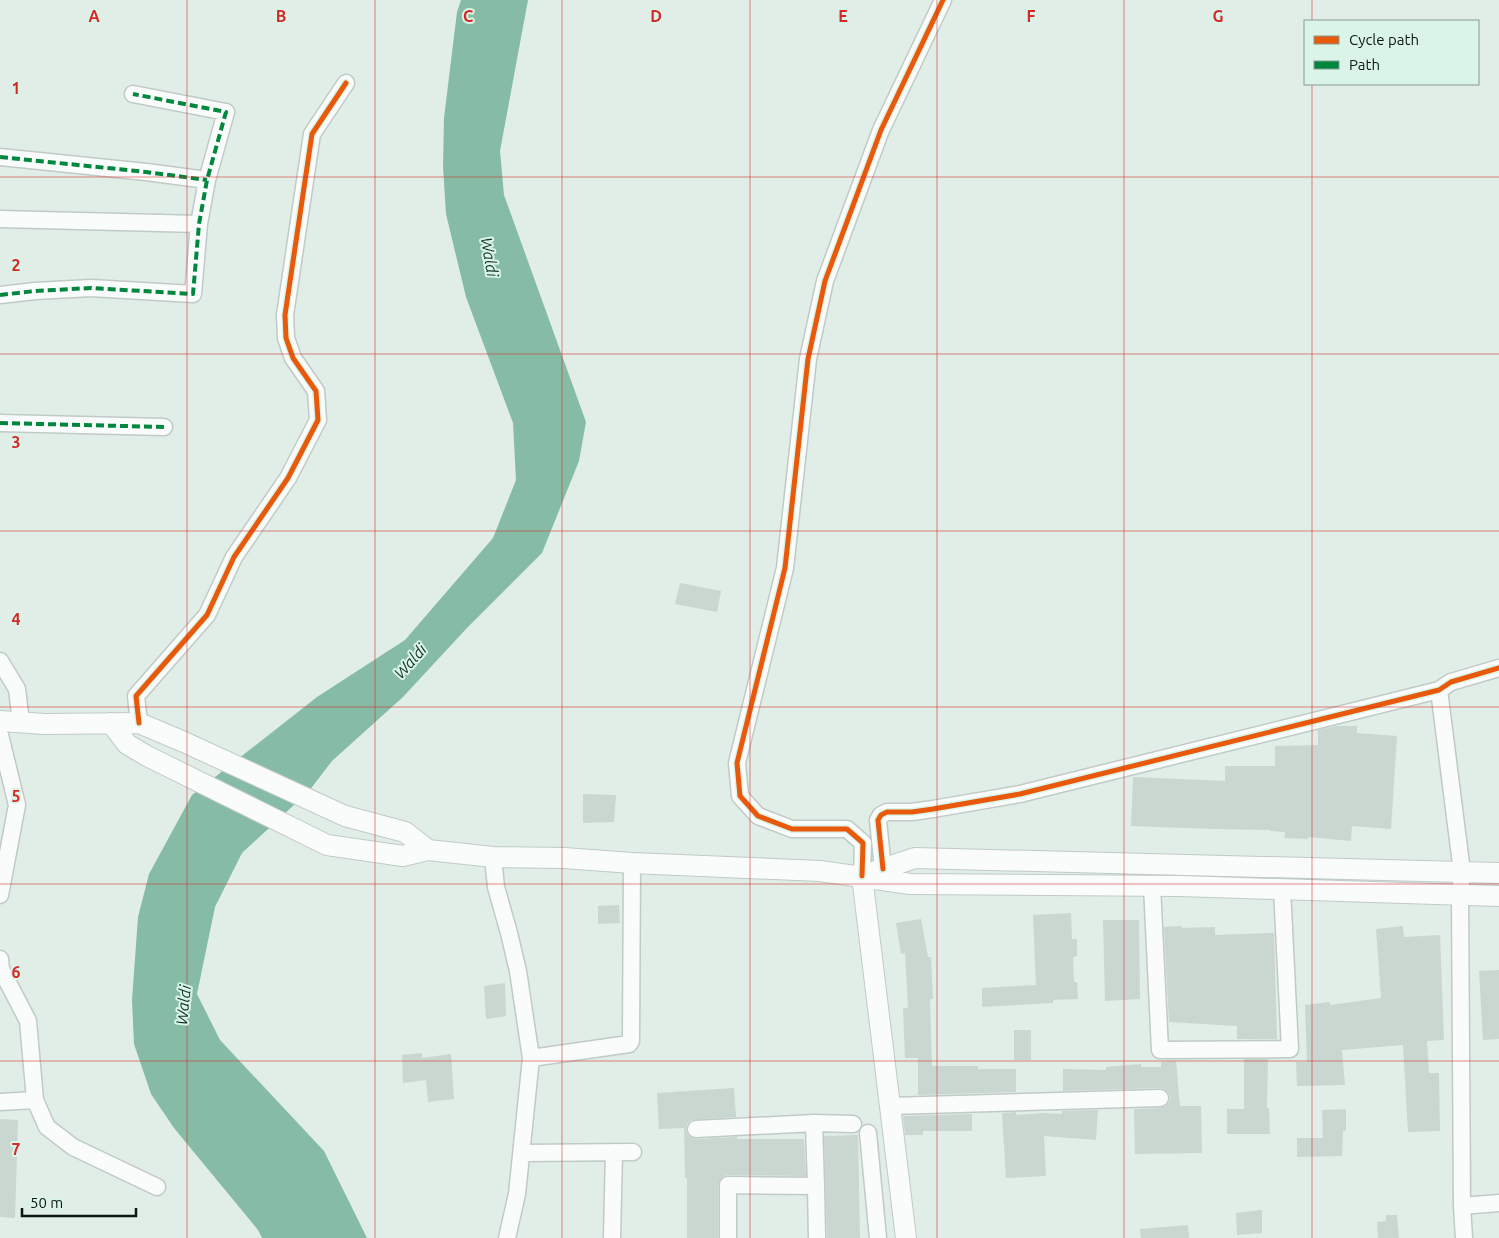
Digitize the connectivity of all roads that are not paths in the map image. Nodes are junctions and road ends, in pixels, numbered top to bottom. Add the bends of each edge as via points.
1 (944, 0) edge
2 (346, 83) dead end
3 (133, 94) dead end
4 (0, 157) edge
5 (207, 180) junction
6 (0, 219) edge
7 (198, 224) junction
8 (0, 295) edge
9 (0, 423) edge
10 (164, 427) dead end
11 (0, 661) edge
12 (1499, 668) edge
13 (1439, 690) junction
14 (0, 721) edge
15 (21, 722) junction
16 (111, 723) junction
17 (139, 723) junction
18 (0, 735) edge
19 (6, 786) edge
20 (428, 850) junction
21 (493, 857) junction
22 (632, 863) junction
23 (883, 869) junction
24 (1462, 872) junction
25 (1499, 873) edge
26 (862, 876) junction
27 (1152, 886) junction
28 (1282, 889) junction
29 (0, 895) edge
30 (1460, 895) junction
31 (1499, 896) edge
32 (0, 959) edge
33 (531, 1058) junction
34 (1160, 1098) dead end
35 (35, 1100) junction
36 (0, 1102) edge
37 (890, 1106) junction
38 (814, 1123) junction
39 (853, 1124) dead end
40 (696, 1129) dead end
41 (868, 1133) dead end
42 (614, 1152) junction
43 (633, 1152) dead end
44 (522, 1153) junction
45 (816, 1186) junction
46 (157, 1187) dead end
47 (1499, 1203) edge
48 (1462, 1206) junction
49 (507, 1238) edge
50 (612, 1238) edge
51 (728, 1238) edge
52 (817, 1238) edge
53 (878, 1238) edge
54 (906, 1238) edge
55 (1464, 1238) edge

1 - 26 street via 882,130 825,281 808,359 785,568 736,763 740,796 758,816 792,829 847,829 863,843
2 - 17 street via 312,134 285,315 286,338 293,358 316,391 318,420 288,478 234,557 207,615 136,696
3 - 5 street via 226,112
4 - 5 street
5 - 7 street
6 - 7 street
7 - 8 street via 193,294 91,288
9 - 10 street
11 - 15 street via 17,689
12 - 13 street via 1451,682
13 - 23 street via 1020,794 912,812 887,812 878,820
13 - 24 street
14 - 15 main road
15 - 16 main road
16 - 17 main road
16 - 20 main road via 127,744 147,756 328,845 403,856
17 - 20 main road via 344,816 405,832
18 - 19 street
19 - 29 street via 17,805
20 - 21 main road
21 - 22 main road
21 - 33 street via 496,887 518,971
22 - 26 main road via 820,871
22 - 33 street via 631,1041
23 - 24 main road via 915,858
23 - 26 main road
24 - 25 main road
24 - 30 street
26 - 27 main road via 910,884
26 - 37 main road
27 - 28 main road
27 - 28 street via 1160,1050 1290,1049
28 - 30 main road
30 - 31 main road
30 - 48 street
32 - 35 street via 1,969 28,1021
33 - 44 street
34 - 37 street
35 - 36 street
35 - 46 street via 47,1127 74,1147
37 - 54 main road
38 - 39 street
38 - 40 street
38 - 45 street
41 - 53 street
42 - 43 street
42 - 44 street
42 - 50 street
44 - 49 street
45 - 51 street via 728,1185
45 - 52 street
47 - 48 street
48 - 55 street

